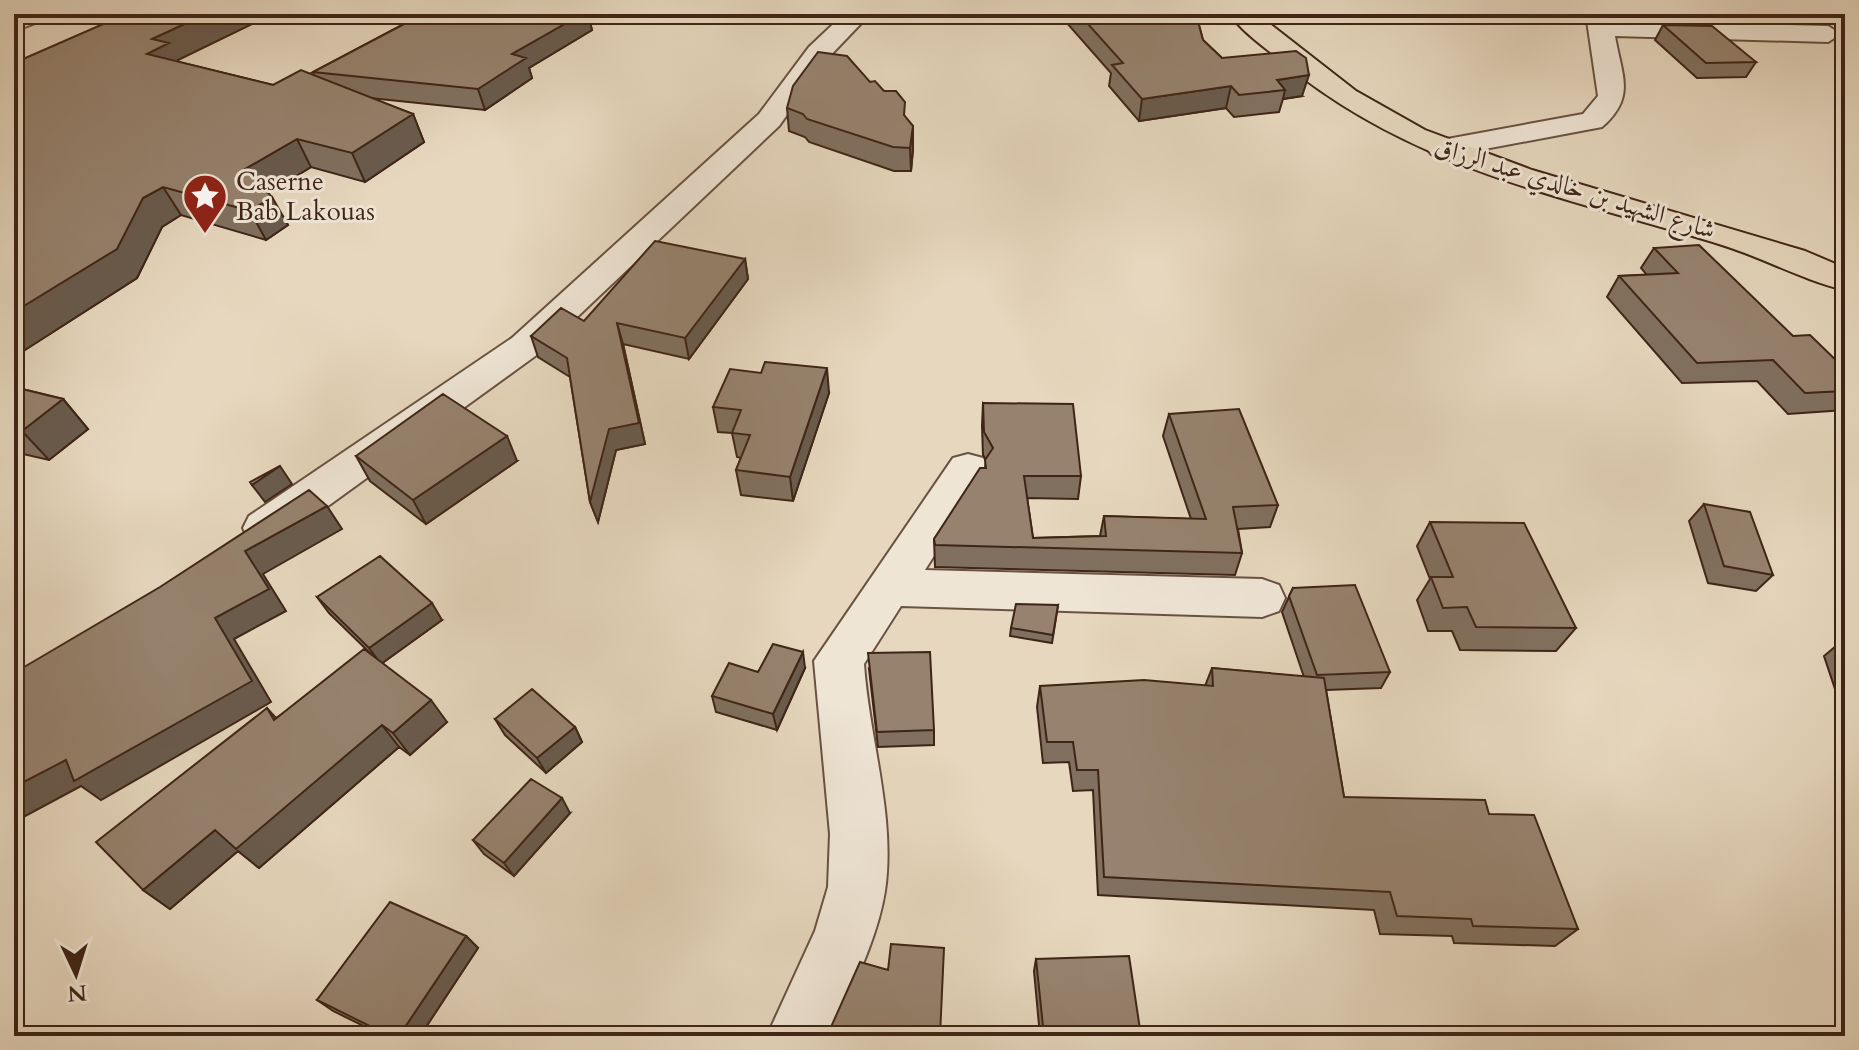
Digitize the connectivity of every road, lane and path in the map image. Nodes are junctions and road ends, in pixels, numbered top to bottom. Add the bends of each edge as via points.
1 (37, 14) edge
2 (858, 14) edge
3 (1242, 14) edge
4 (1599, 21) edge
5 (14, 23) edge
6 (1828, 34) dead end
7 (1442, 148) junction
8 (1845, 280) edge
9 (968, 469) dead end
10 (241, 543) edge
11 (892, 587) junction
12 (1262, 598) dead end
13 (799, 1036) edge

1 - 5 street
2 - 10 street via 818,53 769,120 525,346
3 - 7 main road, شارع الشهيد بن خالدي عبد الرزاق via 1299,63 1363,107
4 - 6 street
4 - 7 street via 1612,96 1592,121
7 - 8 main road, شارع الشهيد بن خالدي عبد الرزاق via 1708,229
9 - 11 street
11 - 12 street
11 - 13 street via 839,661 839,700 858,845 857,890

